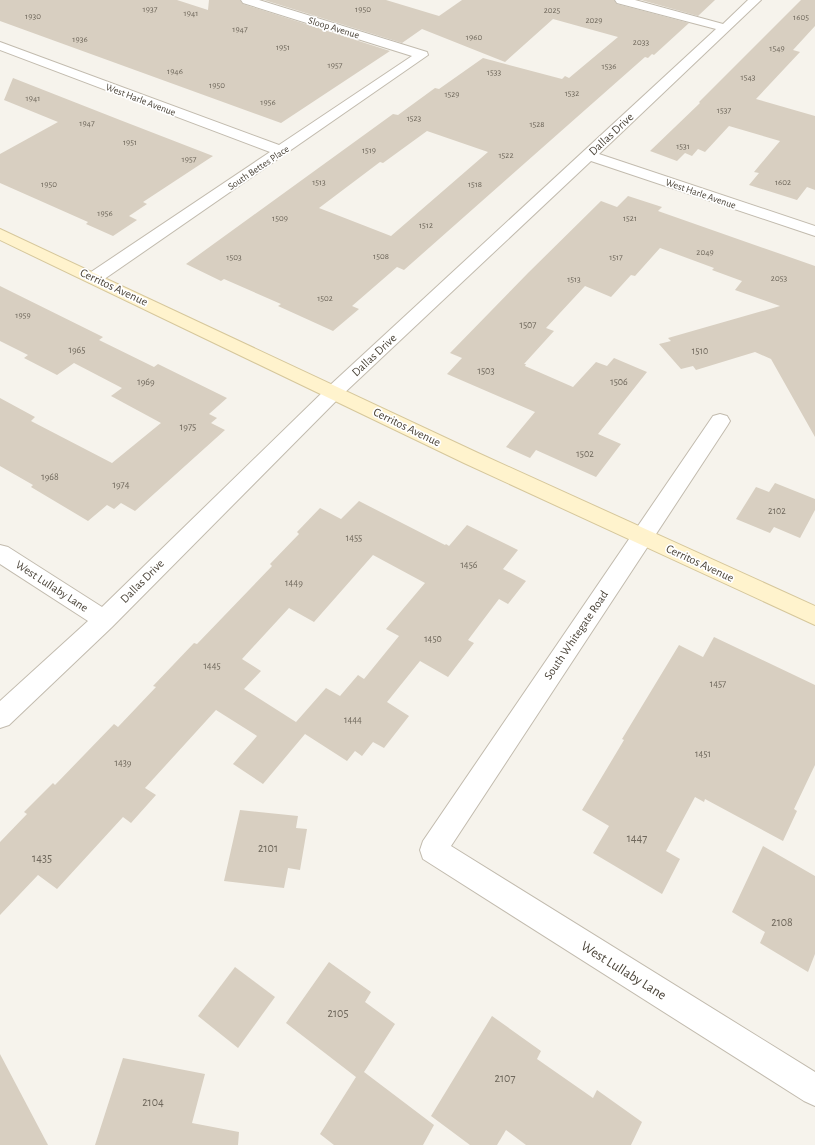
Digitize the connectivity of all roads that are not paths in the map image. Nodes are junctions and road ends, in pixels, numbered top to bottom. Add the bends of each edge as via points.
1 (247, 0) edge
2 (621, 0) edge
3 (755, 0) edge
4 (725, 28) junction
5 (0, 46) edge
6 (422, 55) joint
7 (281, 151) junction
8 (588, 155) junction
9 (815, 231) edge
10 (0, 234) edge
11 (94, 278) junction
12 (334, 392) junction
13 (720, 421) dead end
14 (642, 536) junction
15 (0, 553) edge
16 (815, 616) edge
17 (104, 620) junction
18 (0, 717) edge
19 (433, 850) joint
20 (815, 1090) edge

1 - 6 street, Sloop Avenue
2 - 4 street
3 - 4 street, Dallas Drive
4 - 8 street, Dallas Drive
5 - 7 street, West Harle Avenue
6 - 7 street, South Bettes Place
7 - 11 street, South Bettes Place
8 - 9 street, West Harle Avenue
8 - 12 street, Dallas Drive
10 - 11 street, Cerritos Avenue
11 - 12 street, Cerritos Avenue
12 - 14 street, Cerritos Avenue
12 - 17 street, Dallas Drive
13 - 14 street, South Whitegate Road
14 - 16 street, Cerritos Avenue
14 - 19 street, South Whitegate Road
15 - 17 street, West Lullaby Lane
17 - 18 street, Dallas Drive
19 - 20 street, West Lullaby Lane

